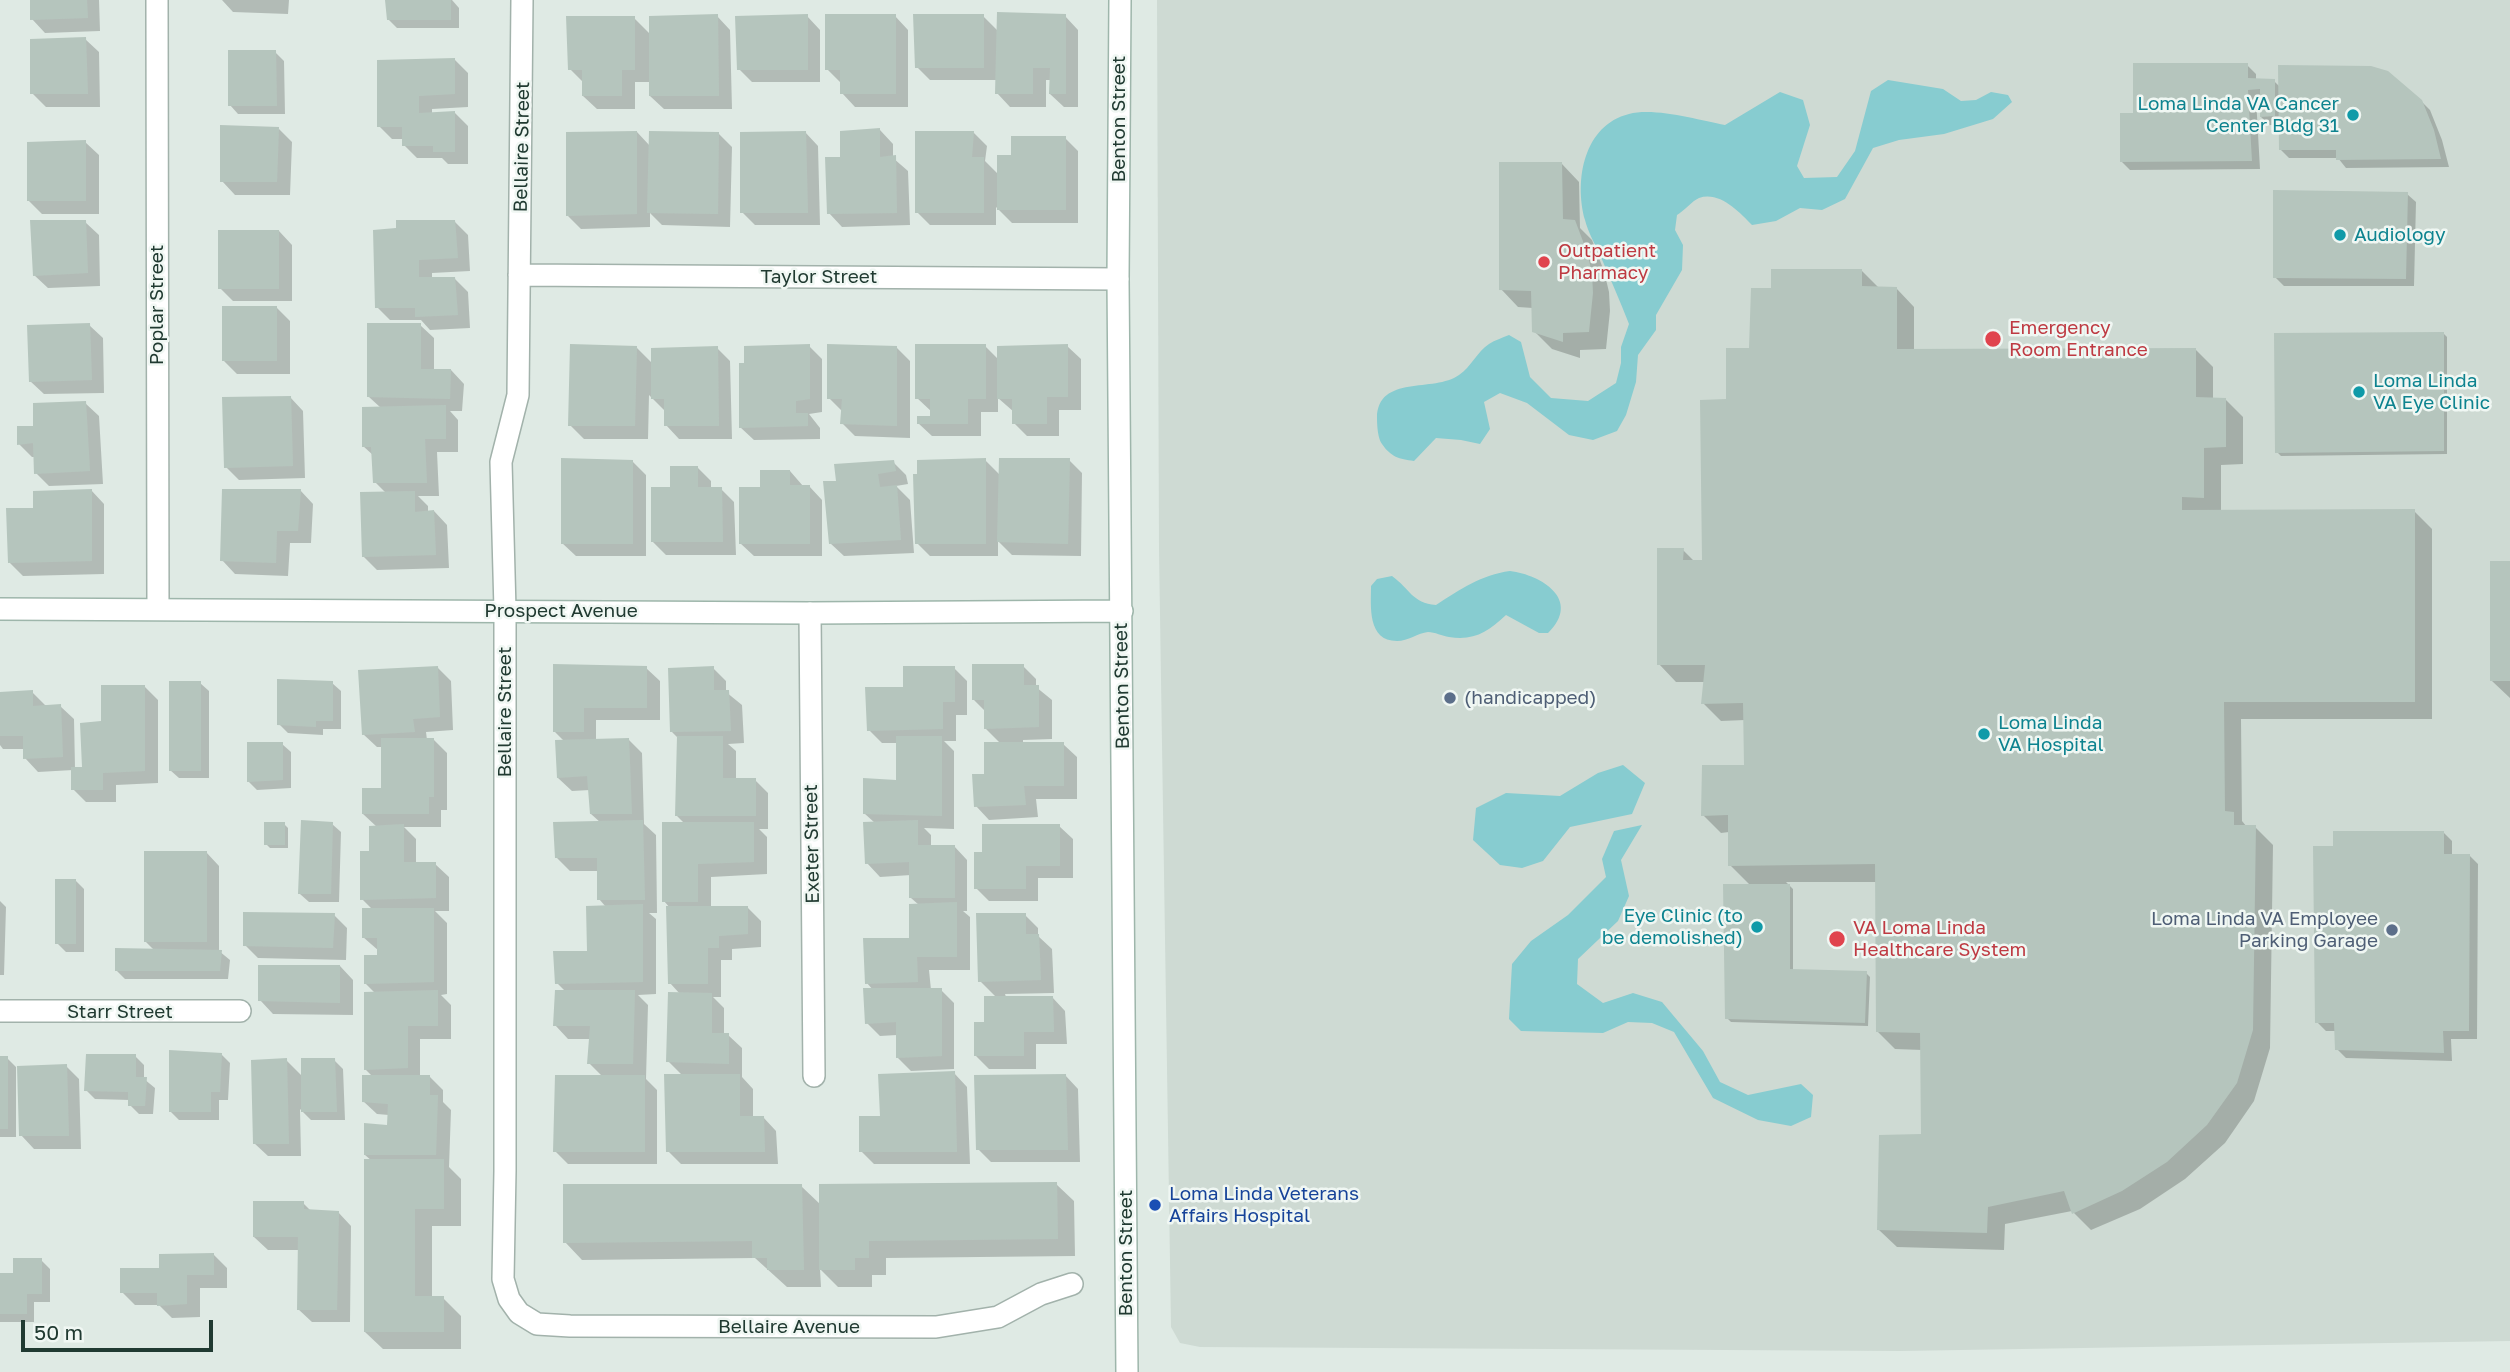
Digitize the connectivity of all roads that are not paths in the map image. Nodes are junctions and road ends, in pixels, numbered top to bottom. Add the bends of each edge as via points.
1 (157, 0) edge
2 (522, 0) edge
3 (1120, 0) edge
4 (519, 275) junction
5 (1118, 278) junction
6 (0, 609) edge
7 (158, 609) junction
8 (505, 610) junction
9 (1122, 611) junction
10 (810, 613) junction
11 (0, 1011) edge
12 (240, 1011) dead end
13 (814, 1076) dead end
14 (1072, 1284) dead end
15 (509, 1299) joint
16 (1127, 1372) edge

1 - 7 street, Poplar Street
2 - 4 street, Bellaire Street
3 - 5 street, Benton Street
4 - 5 street, Taylor Street
4 - 8 street, Bellaire Street via 518,395 501,462
5 - 9 street, Benton Street
6 - 7 street, Prospect Avenue
7 - 8 street, Prospect Avenue
8 - 10 street, Prospect Avenue
8 - 15 street, Bellaire Street via 503,1279
9 - 10 street, Prospect Avenue
9 - 16 street, Benton Street
10 - 13 street, Exeter Street
11 - 12 street, Starr Street
14 - 15 street, Bellaire Avenue via 998,1317 936,1327 537,1324 519,1313

